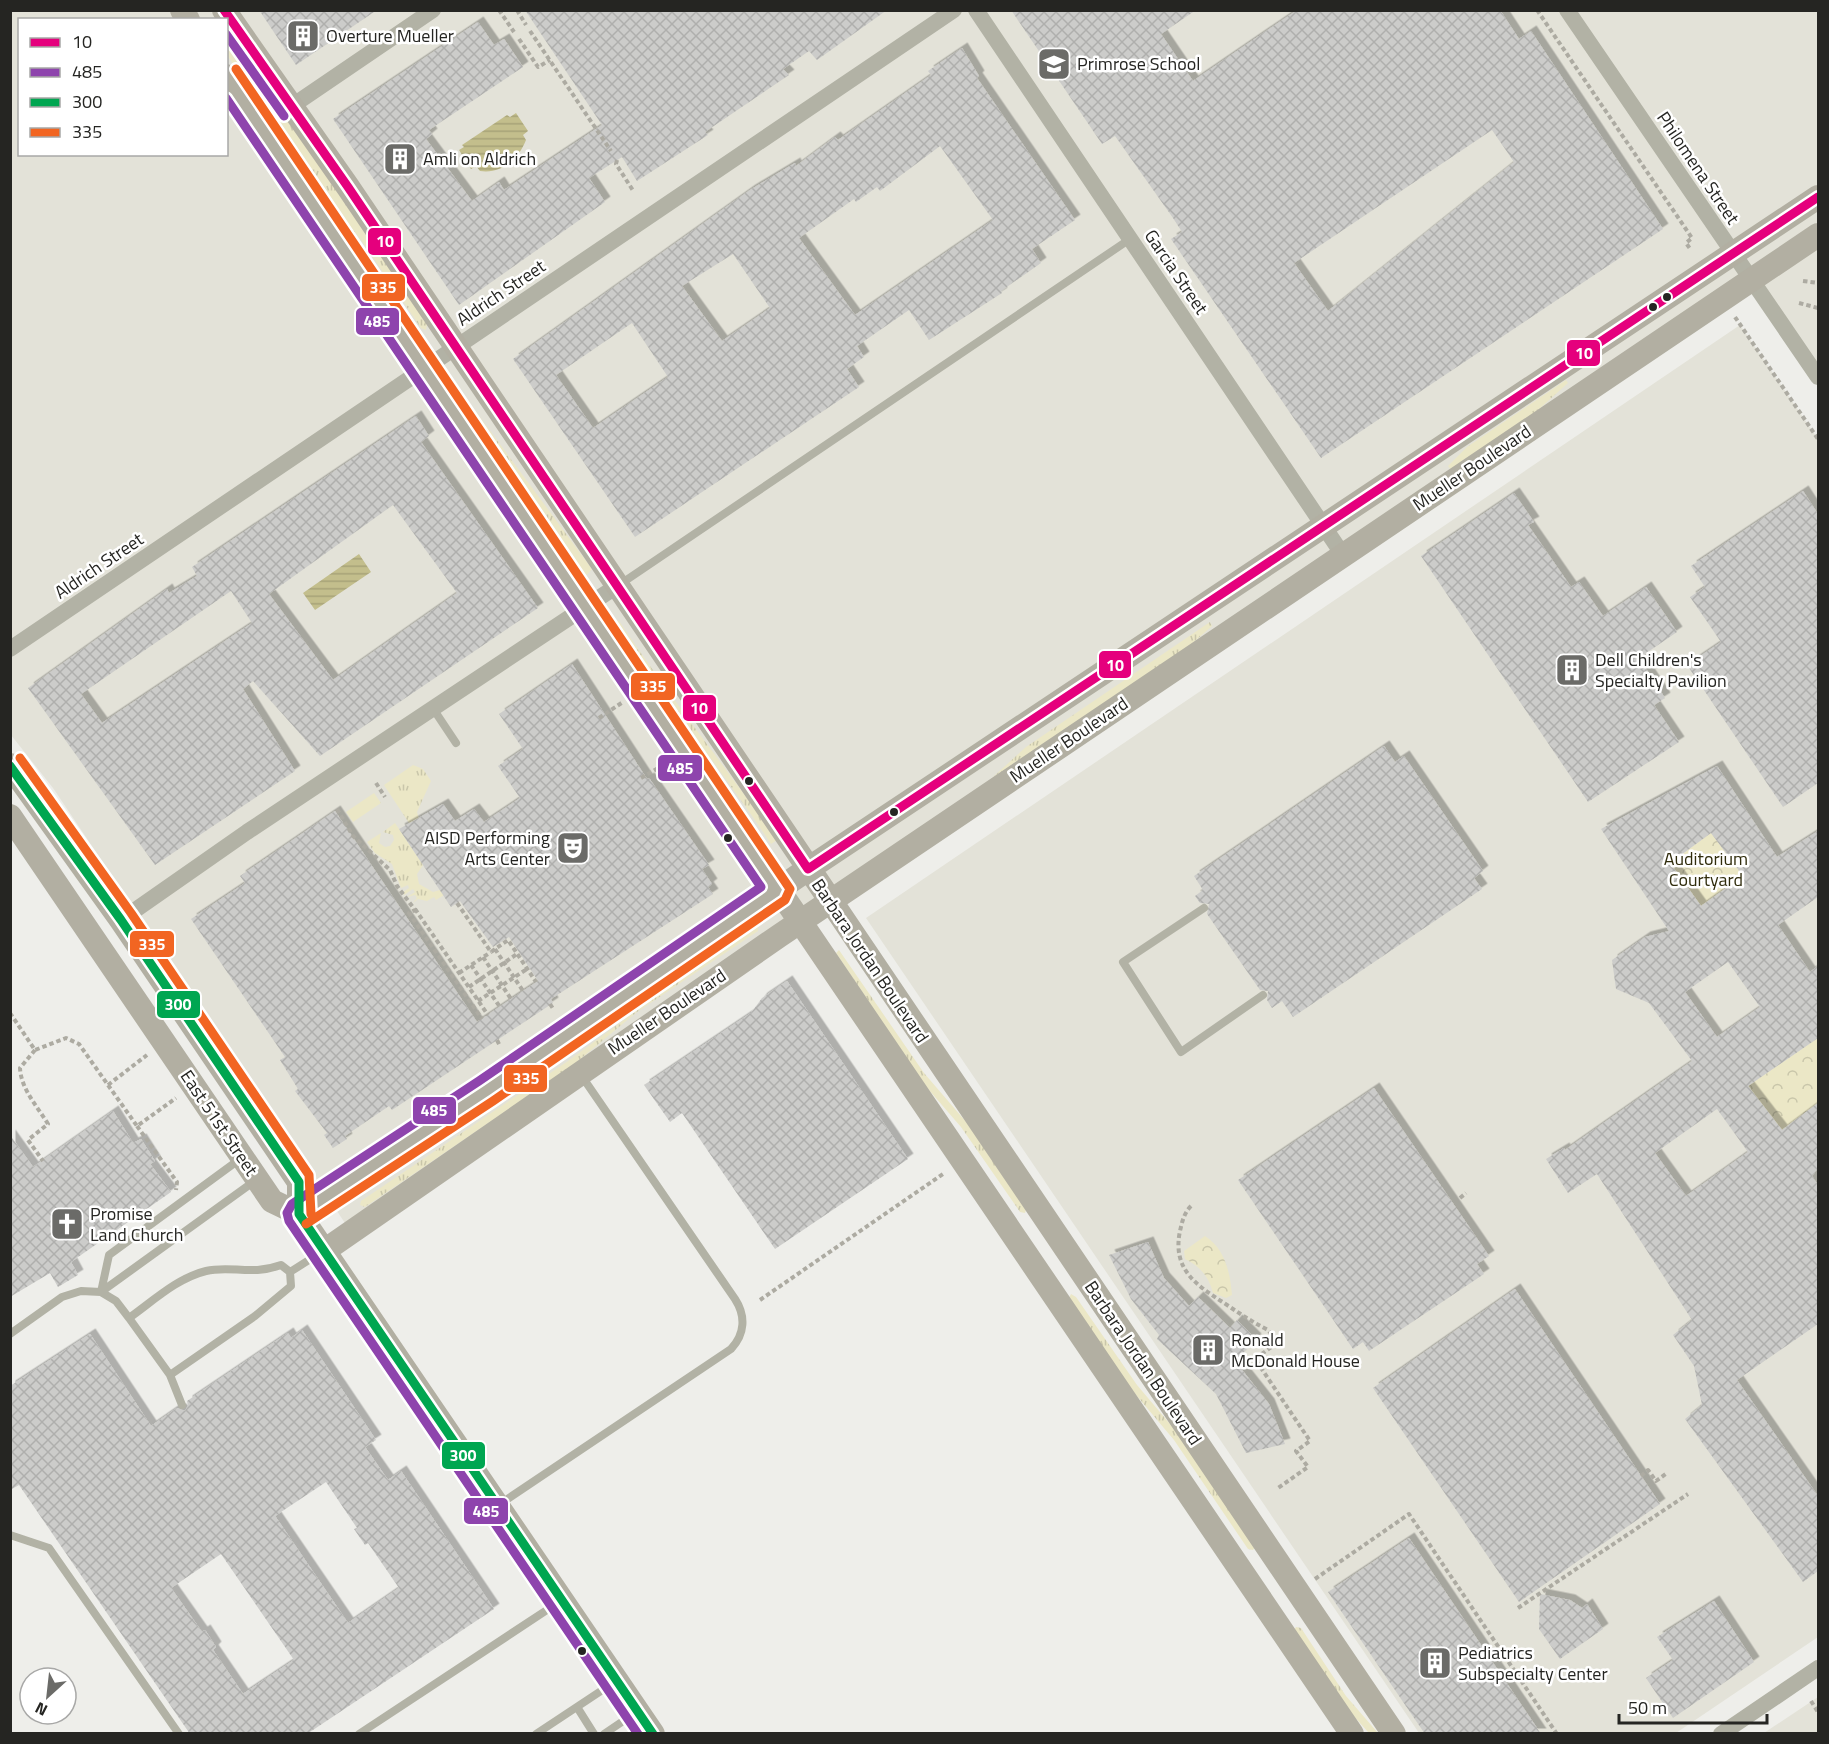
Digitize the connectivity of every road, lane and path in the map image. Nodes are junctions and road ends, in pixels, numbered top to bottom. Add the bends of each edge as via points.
1 (224, 10) edge
2 (433, 10) edge
3 (500, 10) edge
4 (516, 10) edge
5 (954, 10) edge
6 (976, 10) edge
7 (1537, 10) edge
8 (1567, 10) edge
9 (526, 25) dead end
10 (530, 31) dead end
11 (514, 32) dead end
12 (519, 39) dead end
13 (550, 60) junction
14 (228, 79) edge
15 (292, 106) junction
16 (611, 151) dead end
17 (617, 160) dead end
18 (634, 192) dead end
19 (1818, 197) edge
20 (1818, 235) edge
21 (1130, 240) junction
22 (1691, 250) dead end
23 (1733, 255) junction
24 (1752, 280) junction
25 (1803, 281) dead end
26 (1818, 283) edge
27 (1799, 303) dead end
28 (1818, 308) edge
29 (1732, 311) dead end
30 (456, 347) junction
31 (424, 368) junction
32 (1818, 377) edge
33 (1818, 439) edge
34 (1323, 524) junction
35 (1343, 555) junction
36 (617, 586) junction
37 (586, 607) junction
38 (10, 649) edge
39 (623, 702) dead end
40 (434, 710) junction
41 (599, 718) dead end
42 (456, 743) dead end
43 (665, 764) dead end
44 (10, 765) edge
45 (641, 778) dead end
46 (376, 783) dead end
47 (385, 797) dead end
48 (337, 809) dead end
49 (10, 816) edge
50 (808, 869) junction
51 (778, 890) junction
52 (830, 902) junction
53 (457, 903) dead end
54 (1204, 908) dead end
55 (415, 910) junction
56 (121, 920) junction
57 (800, 922) junction
58 (495, 949) junction
59 (491, 952) junction
60 (517, 954) junction
61 (483, 957) junction
62 (505, 963) junction
63 (471, 965) junction
64 (527, 969) junction
65 (492, 971) junction
66 (459, 973) junction
67 (514, 977) junction
68 (481, 979) junction
69 (536, 982) dead end
70 (502, 985) junction
71 (469, 987) junction
72 (523, 991) dead end
73 (490, 993) junction
74 (1263, 995) dead end
75 (511, 999) dead end
76 (478, 1001) junction
77 (550, 1004) dead end
78 (500, 1007) dead end
79 (554, 1010) dead end
80 (10, 1013) edge
81 (488, 1015) dead end
82 (482, 1019) dead end
83 (497, 1040) dead end
84 (500, 1046) dead end
85 (35, 1050) junction
86 (147, 1055) dead end
87 (579, 1072) junction
88 (108, 1085) junction
89 (176, 1098) dead end
90 (137, 1125) junction
91 (242, 1157) junction
92 (43, 1161) dead end
93 (943, 1174) dead end
94 (257, 1179) junction
95 (1466, 1193) dead end
96 (168, 1196) dead end
97 (1460, 1197) dead end
98 (1191, 1206) dead end
99 (299, 1214) junction
100 (324, 1251) junction
101 (290, 1272) junction
102 (101, 1292) junction
103 (760, 1300) dead end
104 (129, 1318) junction
105 (10, 1334) edge
106 (170, 1375) junction
107 (182, 1405) dead end
108 (1667, 1473) dead end
109 (1641, 1476) dead end
110 (1278, 1488) dead end
111 (1688, 1494) dead end
112 (498, 1506) junction
113 (10, 1535) edge
114 (1315, 1579) dead end
115 (562, 1600) junction
116 (1518, 1608) dead end
117 (1818, 1668) edge
118 (617, 1681) junction
119 (1811, 1701) dead end
120 (577, 1707) junction
121 (638, 1711) junction
122 (1818, 1712) edge
123 (179, 1734) edge
124 (359, 1734) edge
125 (536, 1734) edge
126 (594, 1734) edge
127 (604, 1734) edge
128 (653, 1734) edge
129 (1352, 1734) edge
130 (1394, 1734) edge
131 (1557, 1734) edge
132 (1721, 1734) edge

1 - 15 street, Barbara Jordan Boulevard
2 - 15 street
3 - 11 path
4 - 9 path
5 - 30 street, Aldrich Street
6 - 21 street, Garcia Street
7 - 22 path via 1692,238 1686,243
8 - 23 street, Philomena Street
10 - 13 path
12 - 13 path via 538,67
13 - 16 path
14 - 31 street, Barbara Jordan Boulevard
15 - 30 street, Barbara Jordan Boulevard
17 - 18 path
19 - 23 street, Mueller Boulevard
20 - 24 street, Mueller Boulevard
21 - 34 street, Garcia Street
21 - 36 lane
23 - 24 street, Philomena Street
23 - 34 street, Mueller Boulevard
24 - 32 street, Philomena Street
24 - 35 street, Mueller Boulevard
25 - 26 path
27 - 28 path
29 - 33 path
30 - 31 street, Aldrich Street
30 - 36 street, Barbara Jordan Boulevard
31 - 37 street, Barbara Jordan Boulevard
31 - 38 street, Aldrich Street
34 - 35 street, Garcia Street
34 - 50 street, Mueller Boulevard
35 - 52 street, Mueller Boulevard
36 - 37 street
36 - 50 street, Barbara Jordan Boulevard
37 - 40 street
37 - 51 street, Barbara Jordan Boulevard
39 - 41 path
40 - 42 lane
40 - 56 street
43 - 45 path
44 - 56 street, East 51st Street
46 - 47 path
48 - 55 path via 353,836 390,870
49 - 91 street, East 51st Street
50 - 51 street, Mueller Boulevard
50 - 52 street, Barbara Jordan Boulevard
51 - 57 street, Barbara Jordan Boulevard
51 - 99 street, Mueller Boulevard
52 - 57 street, Mueller Boulevard
52 - 130 street, Barbara Jordan Boulevard
53 - 59 path
54 - 74 lane via 1123,963 1181,1052
55 - 66 path
55 - 82 path via 410,914
56 - 99 street, East 51st Street via 299,1182
57 - 87 street, Mueller Boulevard
57 - 129 street, Barbara Jordan Boulevard
58 - 59 path
58 - 60 path via 508,940
58 - 62 path
59 - 61 path
60 - 62 path
60 - 64 path
61 - 63 path
61 - 65 path
62 - 65 path
62 - 67 path
63 - 66 path
63 - 68 path
64 - 67 path
64 - 69 path
65 - 68 path
65 - 70 path
66 - 71 path
67 - 70 path
67 - 72 path
68 - 71 path
68 - 73 path
70 - 73 path
70 - 75 path
71 - 76 path
73 - 76 path
73 - 78 path
76 - 81 path
77 - 79 path
80 - 85 path
83 - 84 path
85 - 88 path via 66,1038 79,1044
85 - 92 path via 20,1068 23,1085 48,1124 28,1140
86 - 88 path
87 - 100 street, Mueller Boulevard
87 - 112 lane via 735,1299 743,1323 738,1341 731,1349
88 - 90 path
89 - 90 path
90 - 96 path via 177,1182 176,1191
91 - 94 street, East 51st Street
91 - 102 lane via 109,1255
93 - 103 path
94 - 99 street, East 51st Street via 272,1201
94 - 102 lane
95 - 97 path
98 - 110 path via 1179,1239 1181,1263 1204,1291 1276,1338 1278,1342 1255,1359 1310,1441 1296,1451 1308,1467
99 - 100 street
100 - 101 lane
100 - 112 street
101 - 104 lane via 281,1265 252,1272 206,1271 185,1279
101 - 106 lane via 291,1286
102 - 104 lane via 116,1301
102 - 105 lane via 62,1297
104 - 106 lane
106 - 107 lane
108 - 109 path via 1656,1481 1648,1470
111 - 116 path
112 - 115 street
113 - 123 lane via 49,1548
114 - 131 path via 1409,1514
115 - 118 street
115 - 124 lane
117 - 132 street
118 - 120 lane
118 - 121 street
119 - 122 path
120 - 125 lane
120 - 126 lane
121 - 127 lane
121 - 128 street

